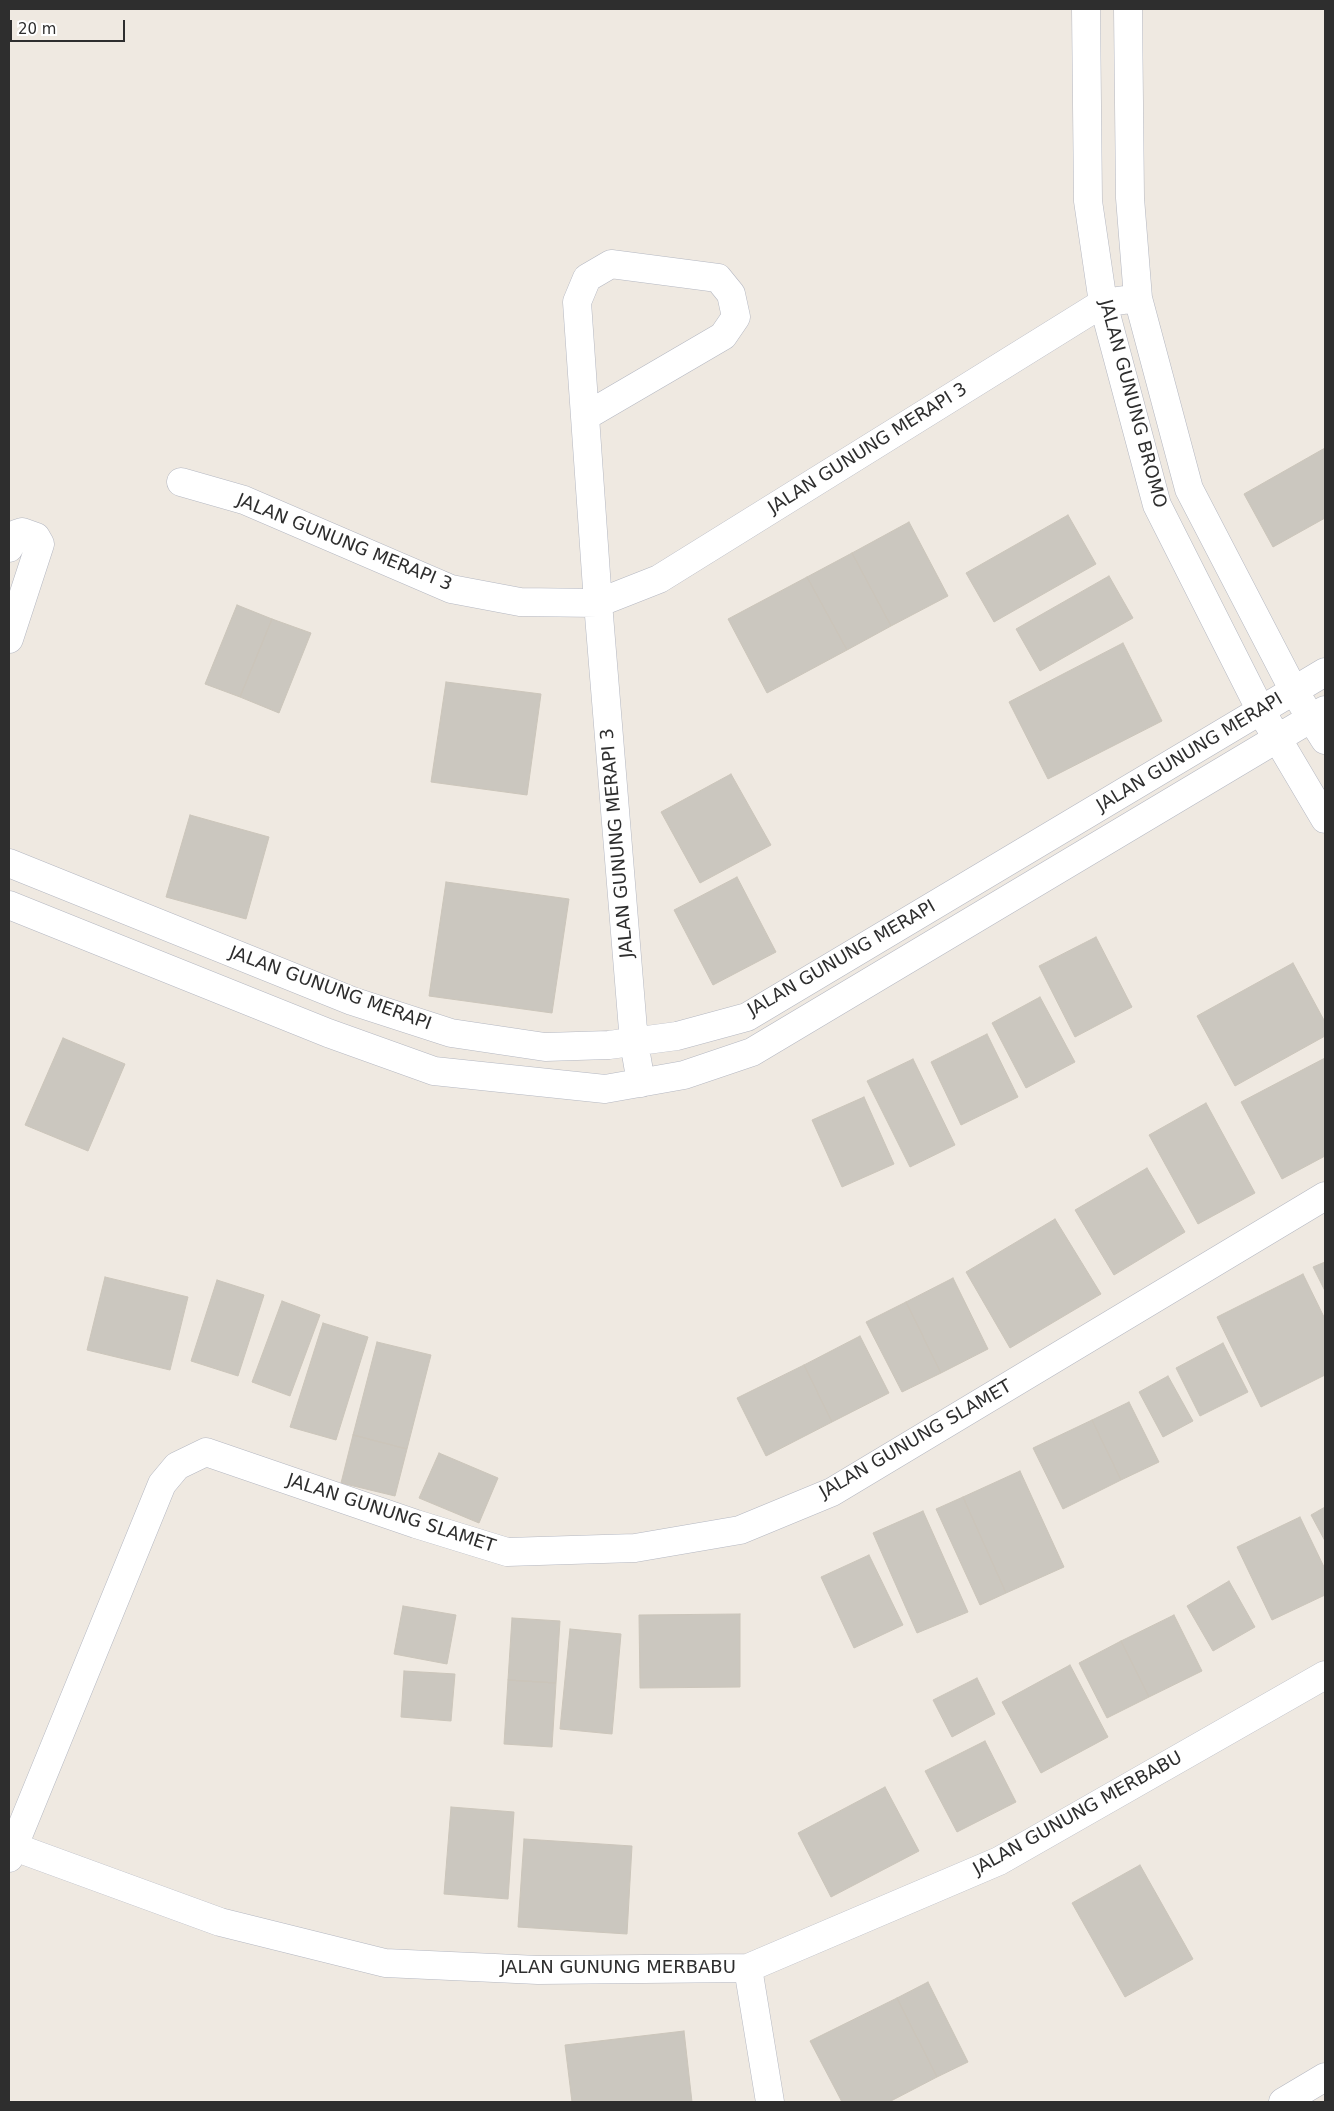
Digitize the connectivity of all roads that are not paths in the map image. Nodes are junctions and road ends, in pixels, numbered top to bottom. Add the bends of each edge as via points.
1 (1086, 9) edge
2 (1128, 9) edge
3 (1138, 298) junction
4 (1103, 303) junction
5 (586, 416) junction
6 (181, 482) dead end
7 (9, 548) edge
8 (598, 603) junction
9 (9, 639) edge
10 (1325, 672) edge
11 (1294, 691) junction
12 (1260, 711) junction
13 (1321, 723) edge
14 (1277, 739) junction
15 (1325, 819) edge
16 (9, 863) edge
17 (9, 905) edge
18 (634, 1042) junction
19 (641, 1083) junction
20 (1325, 1196) edge
21 (1325, 1675) edge
22 (10, 1850) edge
23 (748, 1968) junction
24 (1325, 2077) edge
25 (770, 2102) edge
26 (1283, 2102) edge

1 - 4 street, JALAN GUNUNG BROMO via 1088,201
2 - 3 street, JALAN GUNUNG BROMO via 1130,198
3 - 4 street, JALAN GUNUNG MERAPI 3
3 - 11 street, JALAN GUNUNG BROMO via 1189,489
4 - 8 street, JALAN GUNUNG MERAPI 3 via 659,579
4 - 12 street, JALAN GUNUNG BROMO via 1157,505
5 - 5 street, JALAN GUNUNG MERAPI 3 via 723,336 736,317 731,294 718,278 611,264 587,278 577,302
5 - 8 street, JALAN GUNUNG MERAPI 3
6 - 8 street, JALAN GUNUNG MERAPI 3 via 244,500 451,589 520,602
7 - 9 street via 16,534 22,532 36,537 40,544
8 - 18 street, JALAN GUNUNG MERAPI 3
10 - 11 street, JALAN GUNUNG MERAPI
11 - 12 street, JALAN GUNUNG MERAPI
11 - 13 street, JALAN GUNUNG BROMO
12 - 14 street, JALAN GUNUNG BROMO
12 - 18 street, JALAN GUNUNG MERAPI via 747,1017 677,1036
13 - 14 street, JALAN GUNUNG MERAPI
14 - 15 street, JALAN GUNUNG BROMO
14 - 19 street, JALAN GUNUNG MERAPI via 752,1052 684,1076
16 - 18 street, JALAN GUNUNG MERAPI via 352,1001 451,1033 545,1047
17 - 19 street, JALAN GUNUNG MERAPI via 328,1033 434,1071 605,1089
18 - 19 street, JALAN GUNUNG MERAPI 3
20 - 22 street, JALAN GUNUNG SLAMET via 832,1492 740,1530 635,1548 507,1552 206,1452 177,1466 162,1484
21 - 23 street, JALAN GUNUNG MERBABU via 999,1861
22 - 23 street, JALAN GUNUNG MERBABU via 220,1922 385,1963 538,1970
23 - 25 street
24 - 26 street

